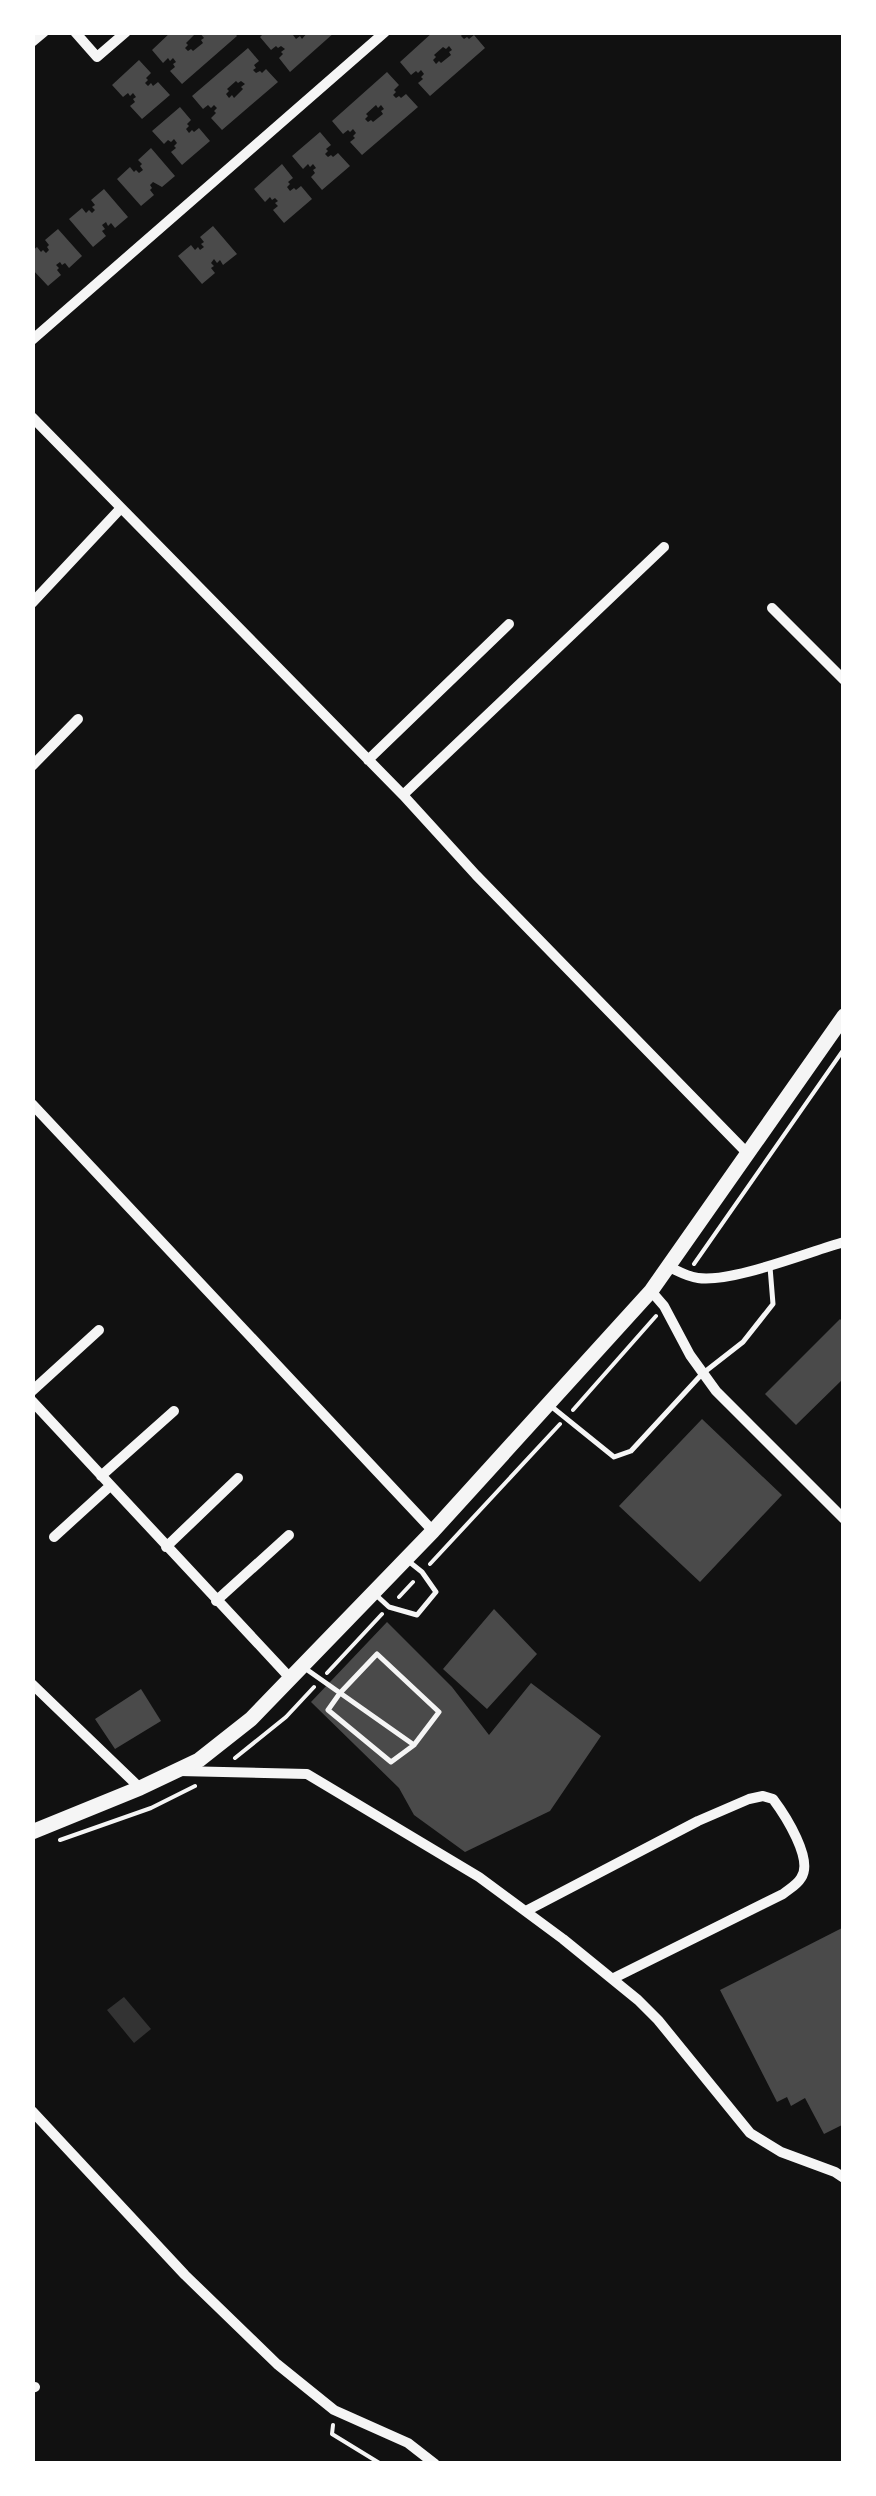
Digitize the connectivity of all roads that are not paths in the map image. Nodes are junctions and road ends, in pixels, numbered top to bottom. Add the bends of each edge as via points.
1 (44, 32) edge
2 (75, 32) edge
3 (126, 32) edge
4 (385, 32) edge
5 (32, 42) edge
6 (32, 340) edge
7 (32, 417) edge
8 (121, 508) junction
9 (664, 546) dead end
10 (32, 604) edge
11 (772, 608) dead end
12 (509, 624) dead end
13 (844, 680) edge
14 (78, 719) dead end
15 (368, 760) junction
16 (32, 766) edge
17 (403, 794) junction
18 (844, 1016) edge
19 (32, 1104) edge
20 (748, 1154) junction
21 (844, 1242) edge
22 (770, 1264) junction
23 (669, 1267) junction
24 (651, 1290) junction
25 (99, 1330) dead end
26 (702, 1374) junction
27 (32, 1391) edge
28 (549, 1404) junction
29 (35, 1408) edge
30 (174, 1411) dead end
31 (102, 1476) junction
32 (238, 1478) dead end
33 (110, 1486) junction
34 (844, 1519) edge
35 (432, 1531) junction
36 (288, 1534) dead end
37 (54, 1537) dead end
38 (166, 1547) junction
39 (406, 1559) junction
40 (374, 1593) junction
41 (216, 1601) junction
42 (303, 1666) junction
43 (291, 1679) junction
44 (32, 1684) edge
45 (340, 1693) junction
46 (414, 1745) junction
47 (178, 1771) junction
48 (140, 1788) junction
49 (32, 1832) edge
50 (526, 1911) junction
51 (614, 1978) junction
52 (32, 2111) edge
53 (844, 2178) edge
54 (435, 2464) edge

1 - 5 street
2 - 3 street via 98,57
4 - 6 street
7 - 8 street
8 - 10 street
8 - 15 street
9 - 17 street
11 - 13 street
12 - 15 street
14 - 16 street
15 - 17 street
17 - 20 street
18 - 20 main road
19 - 35 street
20 - 23 main road
21 - 22 street
22 - 23 street via 712,1278
22 - 26 lane via 773,1304 743,1342
23 - 24 main road
24 - 26 street
24 - 28 main road
25 - 27 street
26 - 28 lane via 631,1452 614,1456
26 - 34 street
28 - 35 main road
29 - 31 street
30 - 31 street
31 - 33 street
32 - 38 street
33 - 37 street
33 - 38 street
35 - 39 main road
36 - 41 street
38 - 41 street
39 - 40 main road
39 - 40 lane via 436,1592 417,1614 390,1607
40 - 42 main road
41 - 43 street
42 - 43 main road
42 - 45 lane
43 - 47 main road via 237,1732
44 - 48 street
45 - 46 lane
45 - 46 lane via 328,1710 391,1762
45 - 46 lane via 377,1654 439,1712
47 - 48 main road
47 - 50 street via 307,1774
48 - 49 main road
50 - 51 street
50 - 51 street via 698,1821 749,1798 773,1799 803,1854 800,1882
51 - 53 street via 658,2020 750,2134
52 - 54 street via 277,2364 334,2410 408,2443

